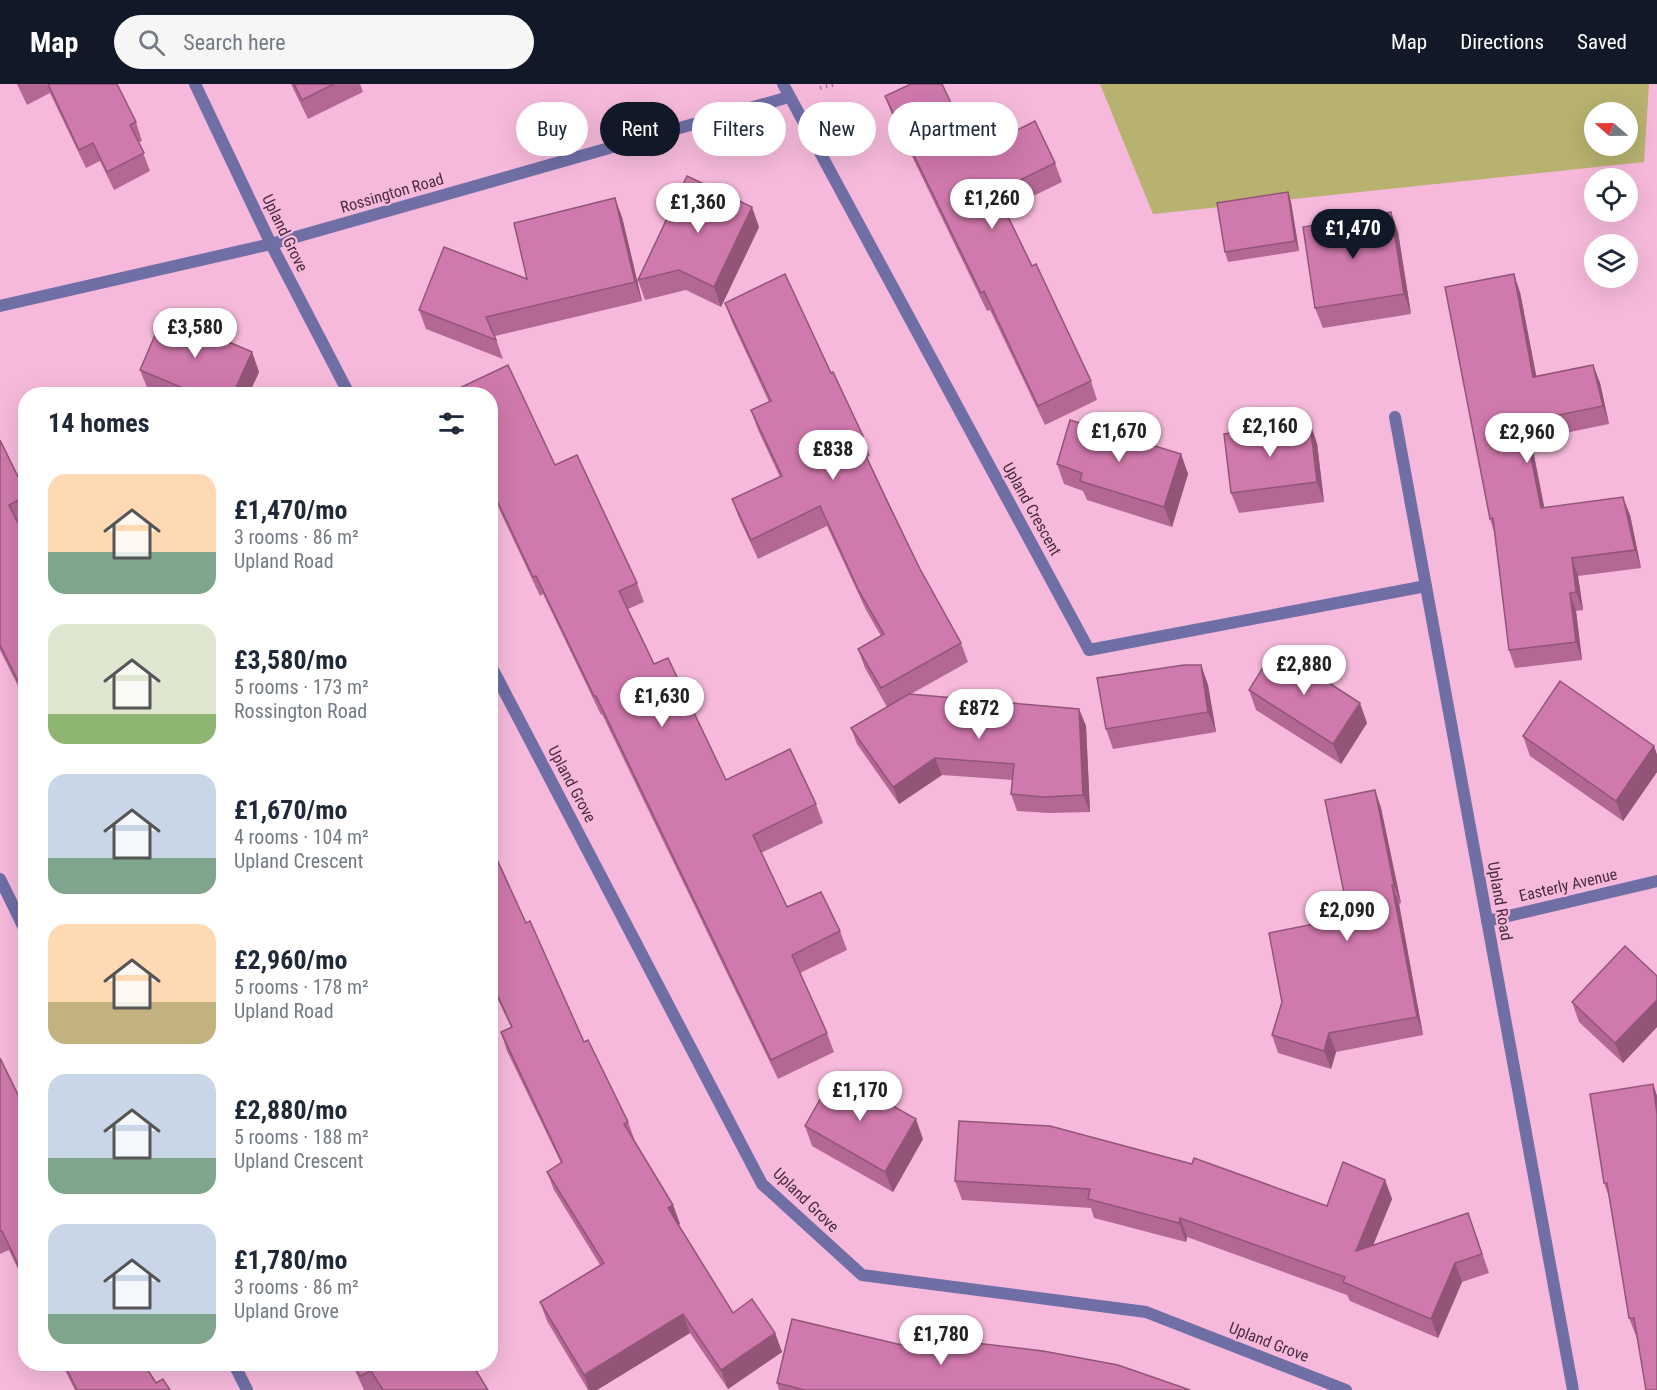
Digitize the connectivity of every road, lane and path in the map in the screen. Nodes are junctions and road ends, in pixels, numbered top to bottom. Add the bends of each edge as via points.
1 (195, 84) edge
2 (783, 84) edge
3 (789, 97) junction
4 (270, 244) junction
5 (0, 306) edge
6 (345, 387) edge
7 (1395, 417) dead end
8 (1426, 586) junction
9 (498, 679) edge
10 (0, 879) edge
11 (1657, 881) edge
12 (18, 916) edge
13 (1487, 921) junction
14 (238, 1371) edge
15 (247, 1390) edge
16 (1346, 1390) edge
17 (1574, 1390) edge

1 - 4 street, Upland Grove
2 - 3 street, Upland Crescent
3 - 4 street, Rossington Road
3 - 8 street, Upland Crescent via 1089,650
4 - 5 street, Rossington Road
4 - 6 street, Upland Grove
7 - 8 street, Upland Road
8 - 13 street, Upland Road
9 - 16 street, Upland Grove via 762,1184 862,1275 1146,1312
10 - 12 street
11 - 13 street, Easterly Avenue
13 - 17 street, Upland Road
14 - 15 street

